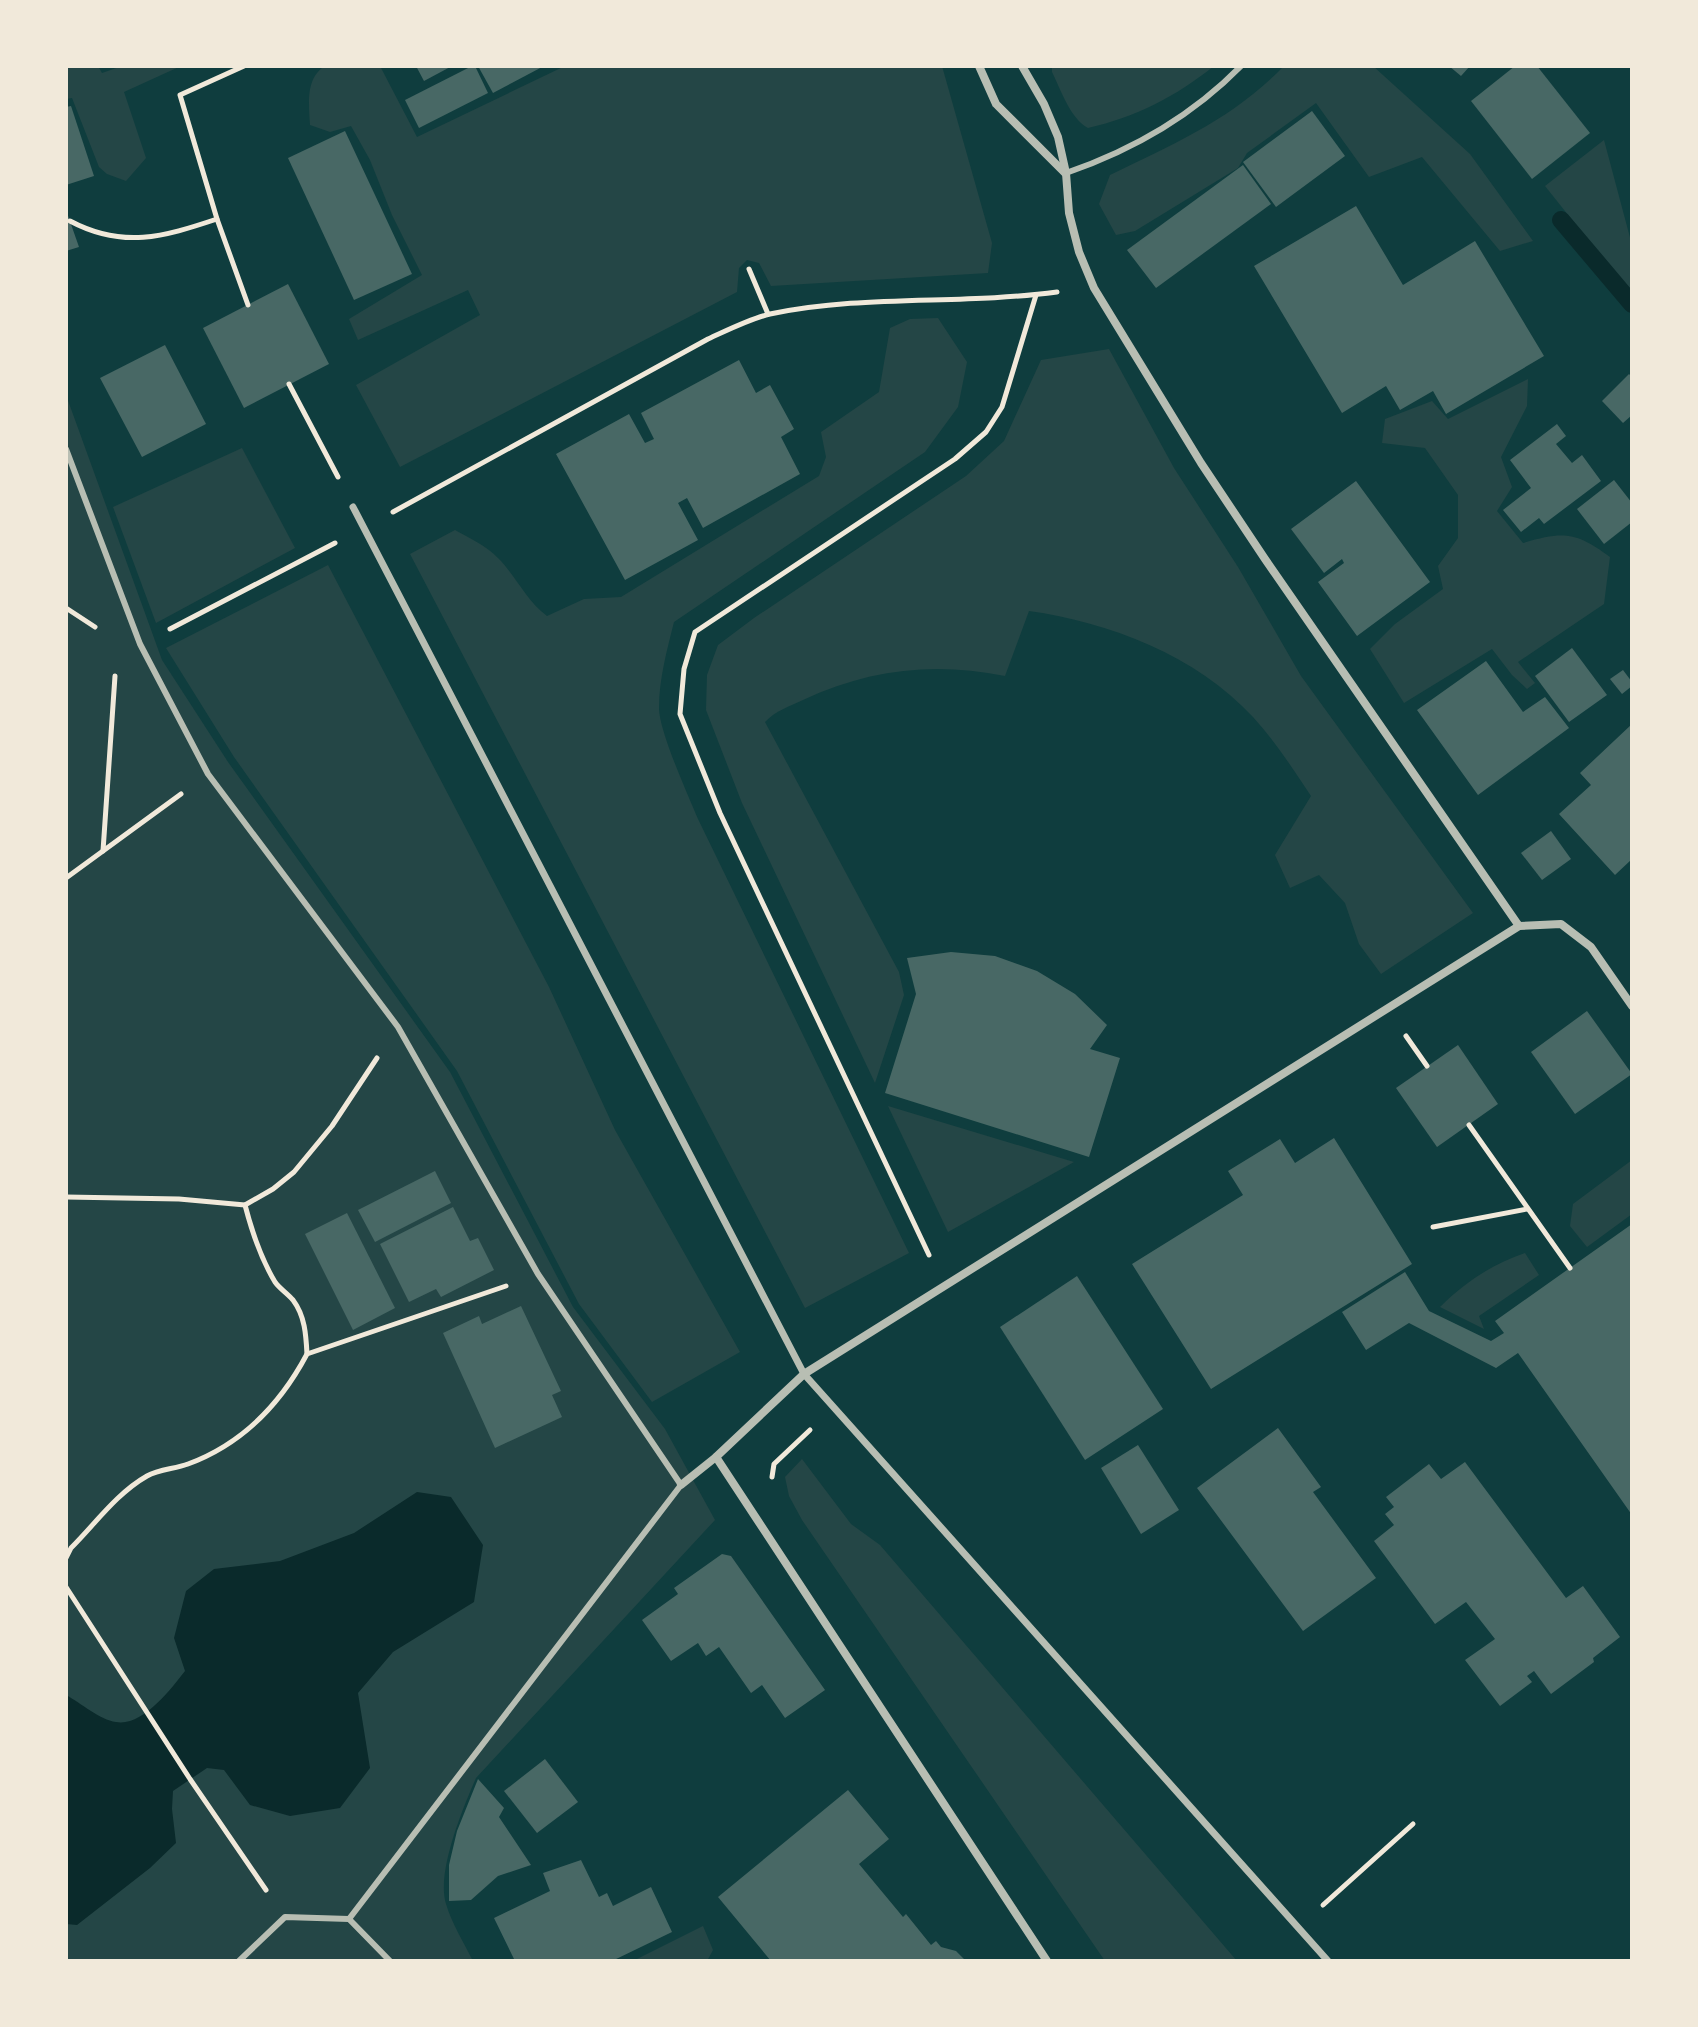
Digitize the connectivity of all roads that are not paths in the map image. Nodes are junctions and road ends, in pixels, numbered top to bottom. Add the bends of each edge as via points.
1 (979, 66) edge
2 (1022, 66) edge
3 (1241, 66) edge
4 (1066, 173) junction
5 (66, 449) edge
6 (353, 507) road end
7 (1519, 926) junction
8 (1632, 1006) edge
9 (804, 1374) junction
10 (716, 1457) junction
11 (681, 1485) junction
12 (349, 1919) junction
13 (239, 1961) edge
14 (390, 1961) edge
15 (1047, 1961) edge
16 (1328, 1961) edge

1 - 4 street via 996,104
2 - 4 street via 1058,137
3 - 4 lane via 1168,126 1113,156
4 - 7 street via 1069,213 1094,288 1201,463
5 - 11 lane via 140,644 208,774 398,1027 538,1274
6 - 9 street
7 - 8 street via 1561,924 1577,935
7 - 9 street
9 - 10 street
9 - 16 street
10 - 11 street
10 - 15 street
11 - 12 lane
12 - 13 lane via 285,1917
12 - 14 lane

